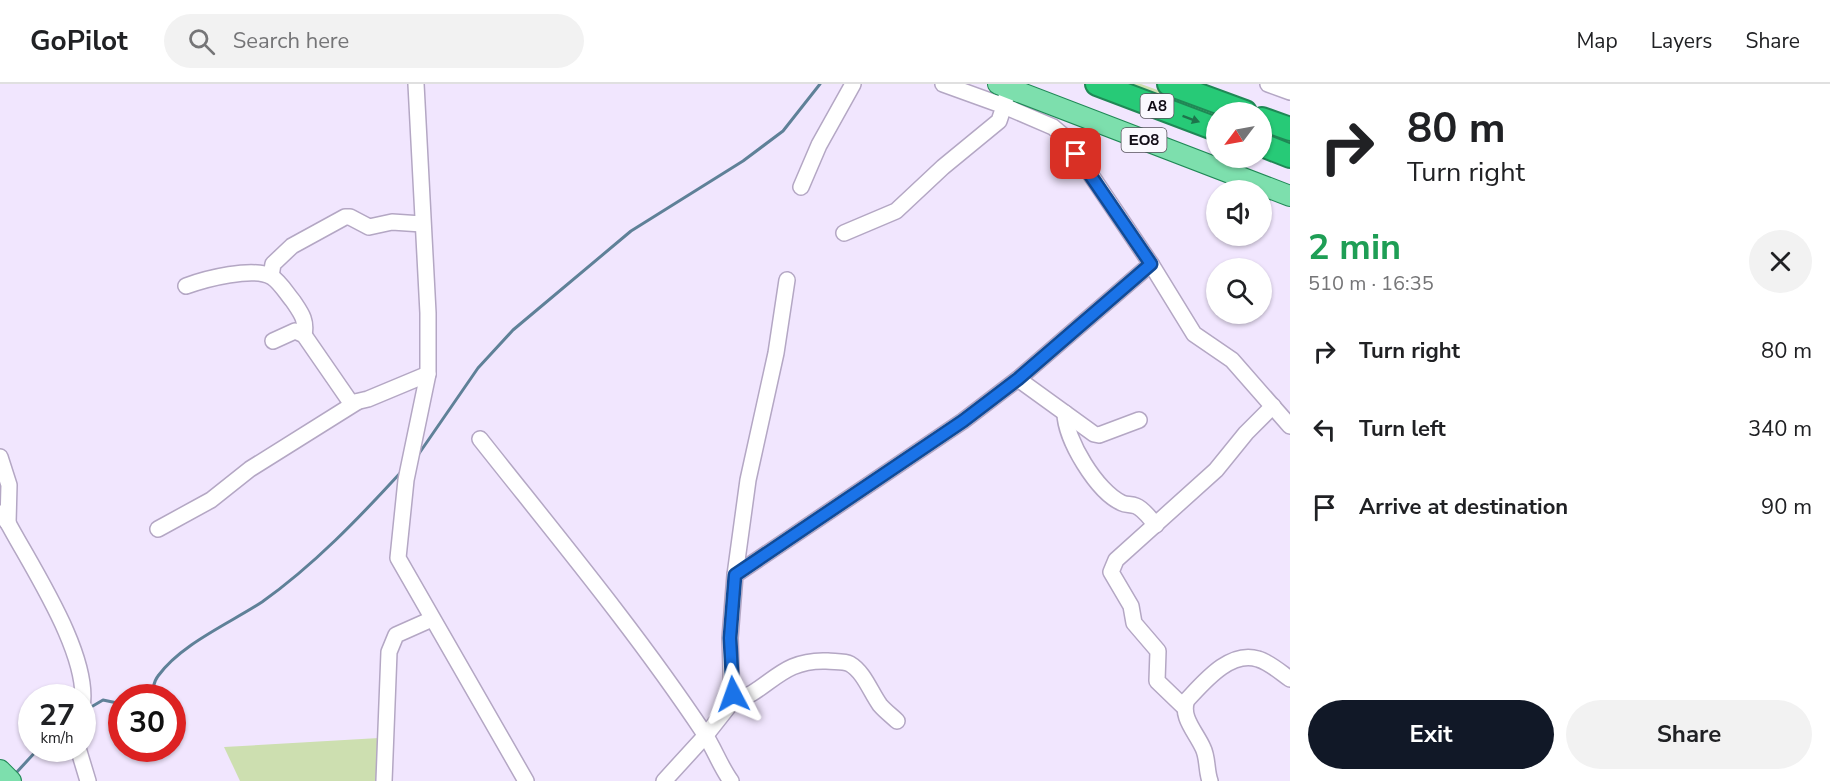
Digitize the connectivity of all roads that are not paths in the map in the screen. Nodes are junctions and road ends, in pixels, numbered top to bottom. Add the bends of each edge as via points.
1 (416, 84) edge
2 (853, 84) edge
3 (943, 84) edge
4 (1097, 84) edge
5 (1169, 84) edge
6 (1268, 84) edge
7 (1290, 92) edge
8 (1003, 93) edge
9 (1218, 102) edge
10 (1272, 122) edge
11 (1206, 125) edge
12 (1290, 129) edge
13 (1272, 149) edge
14 (1290, 156) edge
15 (801, 187) dead end
16 (1290, 196) edge
17 (422, 224) junction
18 (844, 233) dead end
19 (1151, 264) junction
20 (271, 276) junction
21 (787, 280) dead end
22 (186, 286) dead end
23 (304, 335) junction
24 (273, 341) dead end
25 (428, 374) junction
26 (1018, 379) junction
27 (357, 402) junction
28 (1273, 406) junction
29 (1065, 413) junction
30 (1139, 420) dead end
31 (1290, 426) edge
32 (480, 439) dead end
33 (0, 457) edge
34 (4, 518) edge
35 (1156, 525) junction
36 (158, 529) dead end
37 (735, 575) junction
38 (432, 619) junction
39 (1290, 679) edge
40 (82, 684) edge
41 (732, 702) junction
42 (1184, 707) junction
43 (897, 721) dead end
44 (706, 735) junction
45 (82, 762) edge
46 (0, 771) edge
47 (11, 781) edge
48 (88, 781) edge
49 (384, 781) edge
50 (526, 781) edge
51 (664, 781) edge
52 (731, 781) edge
53 (1210, 781) edge

1 - 17 street
2 - 15 street
3 - 8 street
4 -> 11 highway, Α8
5 - 9 highway, Α8
6 - 7 street
8 - 16 main road, ΕΟ8
8 - 18 street via 999,121 896,211
8 - 19 street via 1060,132
10 - 12 highway
13 - 14 highway
17 - 20 street via 392,222 369,227 345,217 292,246 273,264
17 - 25 street
19 - 26 street
19 - 28 street via 1194,334 1232,360
20 - 22 street via 256,273 211,277
20 - 23 street via 303,316
21 - 37 street via 776,353 747,480
23 - 24 street via 295,331
23 - 27 street via 345,398
25 - 27 street
25 - 38 street via 406,480 398,558
26 - 29 street
26 - 37 street via 903,464
27 - 36 street via 250,469 211,500
28 - 31 street
28 - 35 street via 1216,470
29 - 30 street via 1099,435
29 - 35 street via 1069,435 1101,485 1121,503 1138,506
32 - 44 street via 588,575
33 - 34 street via 9,485
34 - 40 street via 72,647
35 - 42 street via 1116,561 1112,572 1131,606 1134,623 1158,651 1157,681
37 - 41 street via 730,638
38 - 49 street via 396,635 389,652
38 - 50 street
39 - 42 street via 1259,659 1240,658 1201,685
41 - 43 street via 794,666 808,661 840,662 858,671
41 - 44 street
42 - 53 street via 1203,747
44 - 51 street
44 - 52 street
45 - 48 street
46 - 47 main road

